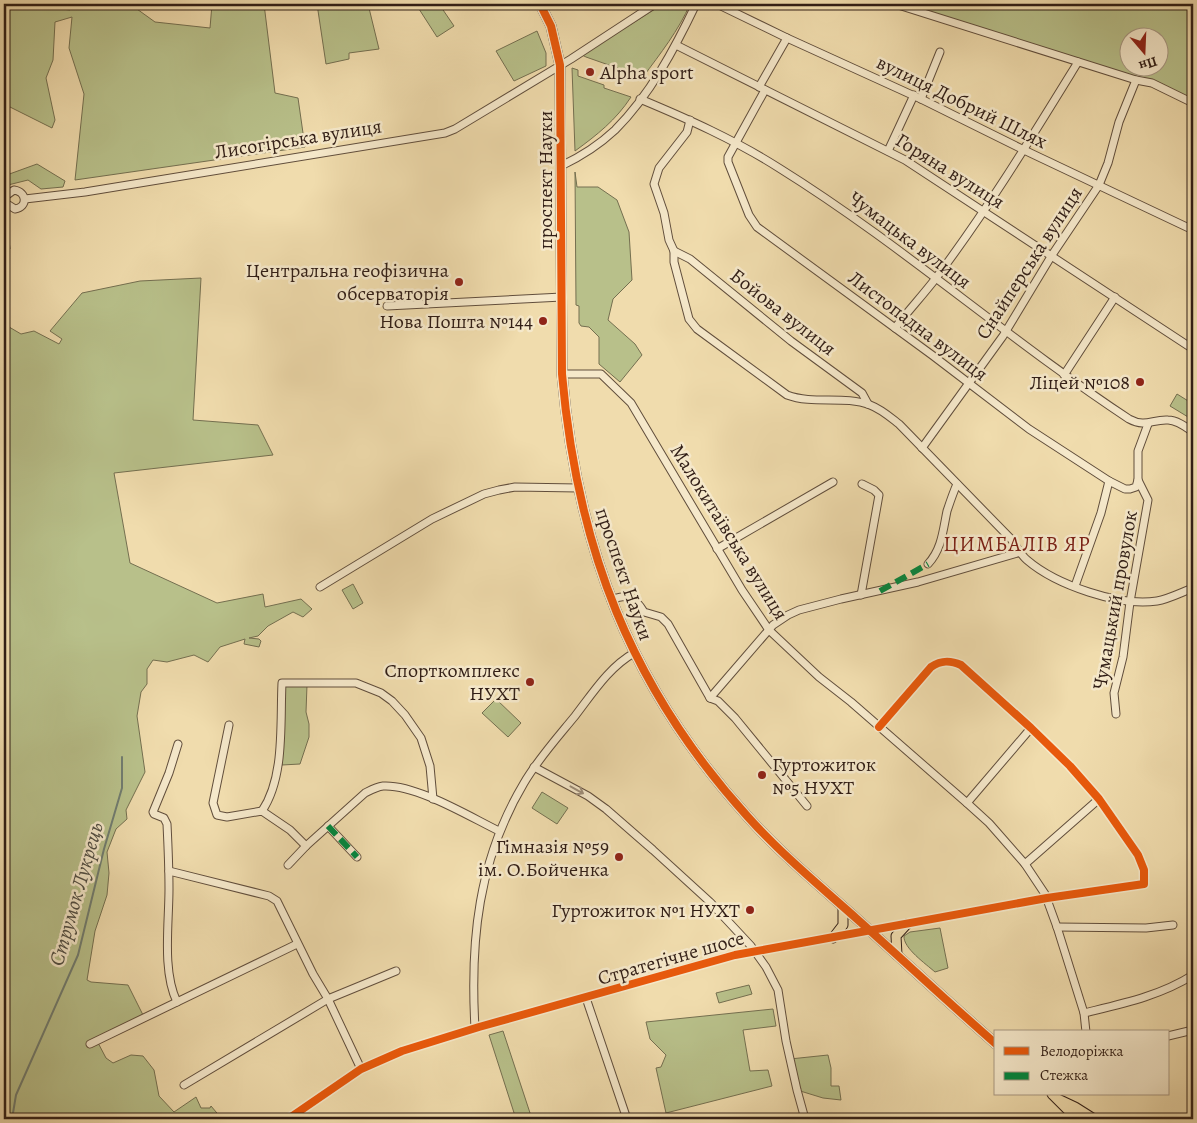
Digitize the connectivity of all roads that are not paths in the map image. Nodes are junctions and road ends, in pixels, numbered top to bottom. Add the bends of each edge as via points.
1 (540, 4) edge
2 (655, 4) edge
3 (696, 4) edge
4 (717, 4) edge
5 (895, 4) edge
6 (787, 38) junction
7 (676, 45) junction
8 (940, 52) dead end
9 (1078, 62) junction
10 (560, 65) junction
11 (1136, 80) junction
12 (762, 89) junction
13 (917, 97) junction
14 (640, 99) junction
15 (1193, 103) edge
16 (690, 120) junction
17 (736, 143) junction
18 (1024, 150) junction
19 (888, 151) junction
20 (561, 166) junction
21 (1099, 185) junction
22 (6, 195) edge
23 (25, 199) junction
24 (6, 205) edge
25 (983, 211) junction
26 (1193, 230) edge
27 (674, 251) junction
28 (1052, 255) junction
29 (935, 278) junction
30 (1115, 297) junction
31 (562, 298) junction
32 (387, 306) dead end
33 (895, 328) junction
34 (1004, 332) junction
35 (1193, 348) edge
36 (562, 374) junction
37 (1064, 375) junction
38 (968, 384) junction
39 (868, 404) junction
40 (1148, 424) junction
41 (1193, 432) edge
42 (922, 448) junction
43 (1138, 480) junction
44 (1109, 481) junction
45 (833, 482) dead end
46 (862, 484) dead end
47 (957, 484) junction
48 (578, 488) junction
49 (717, 548) junction
50 (1021, 552) junction
51 (928, 564) dead end
52 (1075, 586) junction
53 (320, 587) dead end
54 (1193, 588) edge
55 (861, 595) junction
56 (611, 600) junction
57 (1130, 602) junction
58 (769, 630) junction
59 (634, 653) junction
60 (710, 698) junction
61 (1116, 714) dead end
62 (229, 725) dead end
63 (879, 727) junction
64 (1031, 728) junction
65 (178, 744) dead end
66 (534, 767) junction
67 (434, 799) junction
68 (1099, 799) junction
69 (968, 803) junction
70 (807, 806) dead end
71 (262, 811) junction
72 (328, 826) junction
73 (500, 831) junction
74 (306, 846) junction
75 (356, 857) dead end
76 (1025, 864) junction
77 (288, 865) dead end
78 (169, 871) junction
79 (1047, 898) junction
80 (843, 907) junction
81 (907, 924) junction
82 (1173, 925) dead end
83 (1057, 927) junction
84 (870, 931) junction
85 (833, 938) junction
86 (297, 944) junction
87 (755, 951) junction
88 (897, 955) junction
89 (396, 970) dead end
90 (1193, 975) edge
91 (586, 998) junction
92 (328, 999) junction
93 (178, 1002) junction
94 (1084, 1012) junction
95 (475, 1028) junction
96 (1086, 1030) edge
97 (1193, 1030) edge
98 (1170, 1036) edge
99 (994, 1042) edge
100 (90, 1044) dead end
101 (361, 1069) junction
102 (184, 1085) dead end
103 (1055, 1097) edge
104 (1075, 1118) edge
105 (288, 1119) edge
106 (627, 1119) edge
107 (805, 1119) edge
108 (1094, 1119) edge

1 - 10 main road, проспект Науки via 551,26
2 - 10 street, Лисогірська вулиця
3 - 7 street
4 - 6 street, вулиця Добрий Шлях
5 - 9 street
6 - 12 street, Листопадна вулиця
6 - 13 street, вулиця Добрий Шлях
7 - 12 street, Горяна вулиця
7 - 14 street
8 - 13 street
9 - 11 street
9 - 18 street
10 - 20 main road, проспект Науки
10 - 23 street, Лисогірська вулиця via 446,132 85,192
11 - 15 street via 1152,83
11 - 21 street, Снайперська вулиця
12 - 17 street, Листопадна вулиця
12 - 19 street, Горяна вулиця
13 - 18 street, вулиця Добрий Шлях
13 - 19 street
14 - 16 street, Чумацька вулиця
14 - 20 street via 614,130
16 - 17 street, Чумацька вулиця
16 - 27 street via 687,132 659,168 654,184
17 - 29 street, Чумацька вулиця via 836,206
17 - 33 street, Листопадна вулиця via 728,162 749,215 758,227
18 - 21 street, вулиця Добрий Шлях
18 - 25 street
19 - 25 street, Горяна вулиця
20 - 31 main road, проспект Науки
21 - 26 street, вулиця Добрий Шлях
21 - 28 street, Снайперська вулиця
22 - 23 street via 14,190
22 - 24 street
23 - 24 street via 19,208
25 - 28 street, Горяна вулиця
25 - 29 street
27 - 39 street, Бойова вулиця via 690,259 791,341 862,393
27 - 39 street via 689,319 698,329 787,395 808,400
28 - 30 street, Горяна вулиця
28 - 34 street, Снайперська вулиця
29 - 33 street
29 - 34 street, Чумацька вулиця
30 - 35 street, Горяна вулиця
30 - 37 street
31 - 32 street
31 - 36 main road, проспект Науки
33 - 38 street, Листопадна вулиця
34 - 37 street, Чумацька вулиця
34 - 38 street, Снайперська вулиця
36 - 48 main road, проспект Науки
36 - 49 street, Малокитаївська вулиця via 601,374 631,403
37 - 40 street, Чумацька вулиця via 1129,419
38 - 42 street, Снайперська вулиця
38 - 44 street, Листопадна вулиця via 1029,429
39 - 42 street via 899,424
40 - 41 street via 1170,420
40 - 43 street, Чумацький провулок via 1138,451
42 - 47 street
43 - 44 street, Листопадна вулиця via 1136,487 1130,489
43 - 57 street, Чумацький провулок via 1148,500
44 - 52 street
45 - 49 street
46 - 55 street via 879,496
47 - 50 street
47 - 51 street via 935,557
48 - 53 street via 515,487 484,494 432,519
48 - 56 main road, проспект Науки via 588,532
49 - 58 street, Малокитаївська вулиця
50 - 52 street via 1041,570
50 - 55 street
52 - 57 street via 1110,599
54 - 57 street via 1158,601
55 - 58 street via 799,610
56 - 59 main road, проспект Науки
56 - 60 street via 629,596 644,612 662,617
57 - 61 street, Чумацький провулок via 1126,640 1114,693
58 - 60 street
58 - 63 street, Малокитаївська вулиця
59 - 66 street via 615,666
59 - 80 main road, проспект Науки via 667,711 720,785 767,837
60 - 70 street via 718,701 735,718
62 - 71 street via 213,808 216,815 227,816
63 - 64 street via 922,675 937,663 952,661 961,665
63 - 69 street, Малокитаївська вулиця
64 - 68 street
64 - 69 street
65 - 78 street via 152,812 166,820
66 - 73 street
66 -> 87 street via 606,809 710,902
67 - 71 street via 430,766 421,738 392,701 356,683 282,683 279,759 273,792
67 - 72 street via 393,786 373,788
67 - 73 street
68 - 76 street
68 - 79 street, Стратегічне шосе via 1138,855 1144,870 1144,884
69 - 76 street, Малокитаївська вулиця
71 - 74 street via 290,830
72 - 74 street
72 - 75 street
73 - 95 street via 480,898 474,950
74 - 77 street
76 - 79 street, Малокитаївська вулиця
78 - 86 street via 269,896 277,901
78 - 93 street via 170,975
79 - 81 street, Стратегічне шосе
79 - 83 street, Малокитаївська вулиця
80 - 84 main road, проспект Науки
80 - 85 main road via 843,925
81 - 84 street, Стратегічне шосе
81 - 88 main road via 896,936
82 - 83 street via 1146,928
83 - 94 street, Малокитаївська вулиця
84 - 85 street, Стратегічне шосе
84 - 88 main road, проспект Науки
85 - 87 street, Стратегічне шосе
86 - 92 street
86 - 93 street
87 - 91 street, Стратегічне шосе
87 - 107 street via 778,990 796,1090
88 - 99 main road, проспект Науки
89 - 92 street
90 - 94 street via 1167,989
91 - 95 street, Стратегічне шосе
91 - 106 street
92 - 101 street
92 - 102 street
93 - 100 street
94 - 96 street, Малокитаївська вулиця
95 - 101 street, Стратегічне шосе via 402,1051
97 - 98 street
101 - 105 street, Стратегічне шосе
103 - 104 main road
103 - 108 main road

